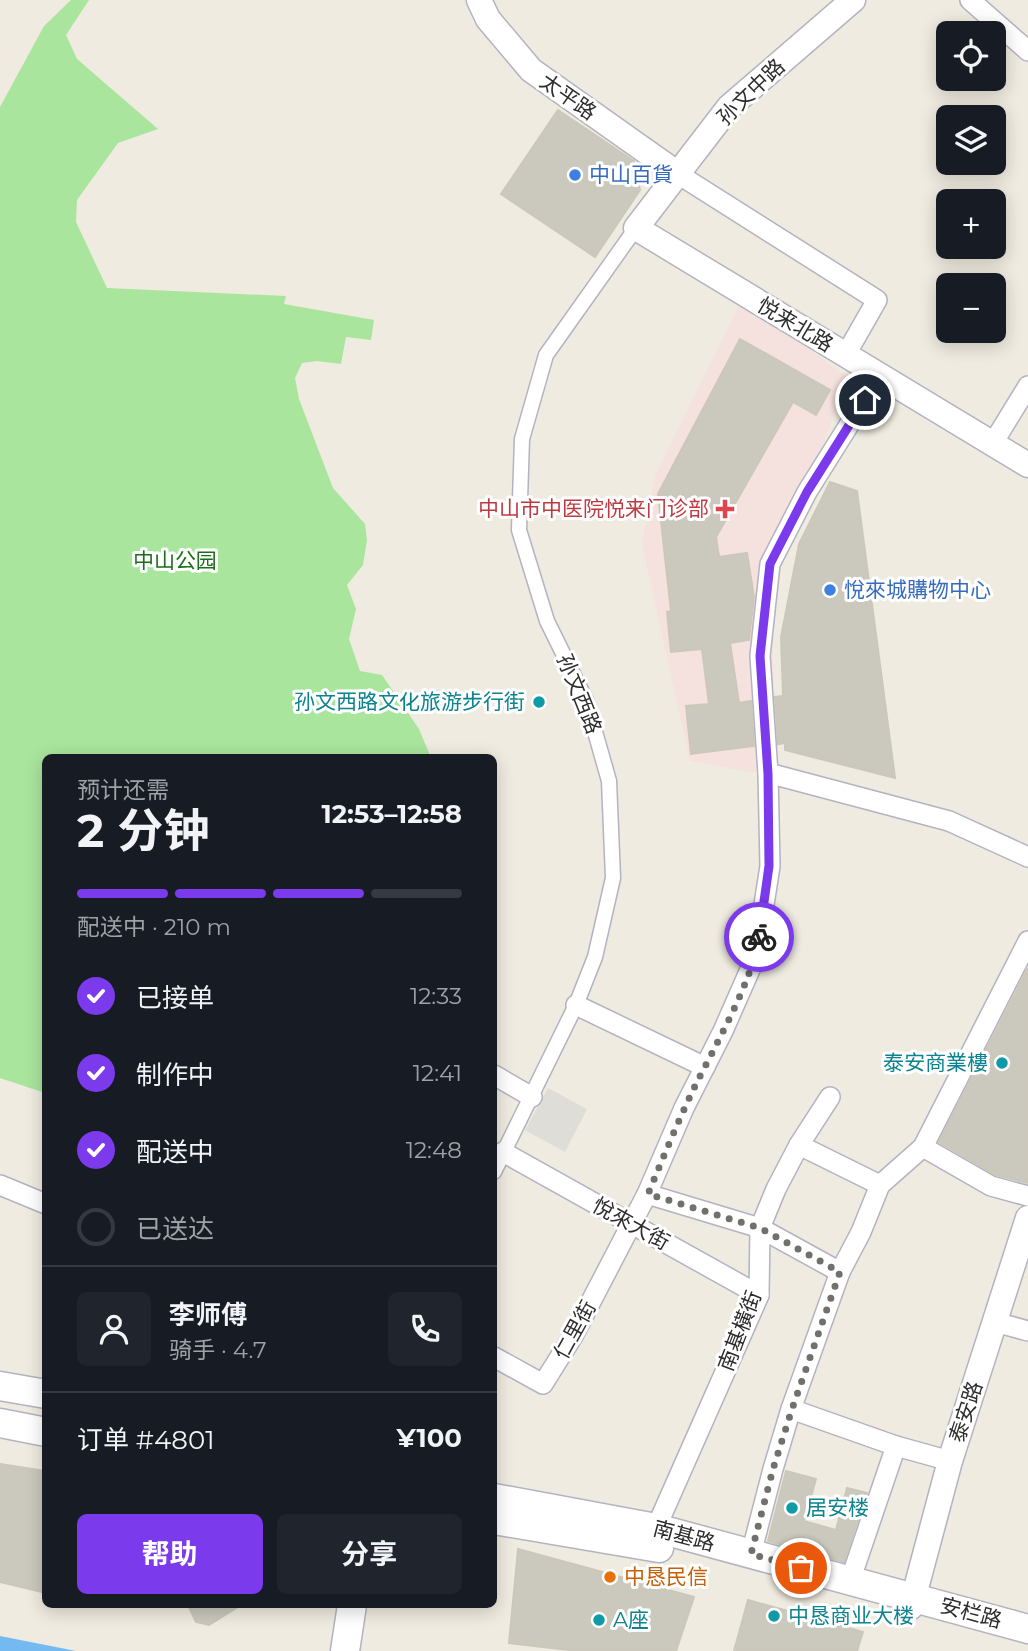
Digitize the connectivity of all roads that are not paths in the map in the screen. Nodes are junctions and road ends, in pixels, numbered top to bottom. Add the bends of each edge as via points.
1 (479, 0) edge
2 (853, 0) edge
3 (970, 0) edge
4 (1028, 51) edge
5 (678, 174) junction
6 (636, 228) junction
7 (845, 356) junction
8 (879, 377) junction
9 (1028, 386) edge
10 (993, 443) junction
11 (1028, 465) edge
12 (768, 774) junction
13 (1028, 857) edge
14 (1028, 940) edge
15 (1022, 970) edge
16 (576, 1005) junction
17 (705, 1067) junction
18 (497, 1077) edge
19 (532, 1097) junction
20 (830, 1097) dead end
21 (800, 1145) junction
22 (923, 1146) junction
23 (503, 1152) junction
24 (497, 1165) edge
25 (0, 1185) edge
26 (880, 1185) junction
27 (648, 1194) junction
28 (1028, 1196) edge
29 (42, 1202) edge
30 (1028, 1218) edge
31 (632, 1224) junction
32 (760, 1228) junction
33 (840, 1272) junction
34 (759, 1295) junction
35 (995, 1322) junction
36 (1028, 1331) edge
37 (497, 1359) edge
38 (0, 1386) edge
39 (42, 1393) edge
40 (792, 1409) junction
41 (0, 1423) edge
42 (42, 1431) edge
43 (896, 1446) junction
44 (950, 1461) junction
45 (497, 1499) edge
46 (497, 1520) edge
47 (656, 1528) junction
48 (751, 1554) junction
49 (850, 1581) junction
50 (912, 1602) junction
51 (352, 1608) edge
52 (1028, 1629) edge
53 (1028, 1640) edge
54 (345, 1651) edge

1 - 5 street, 太平路 via 488,19 531,70
2 - 5 street, 孙文中路 via 729,107
3 - 4 street
5 - 6 street, 孙文中路
5 - 7 street via 877,300
6 - 7 street, 悦来北路
6 - 16 street, 孙文西路 via 546,355 522,439 519,530 547,621 586,700 610,781 613,878 595,957
7 - 8 street, 悦来北路
8 - 10 street, 悦来北路
8 - 12 street via 807,492 770,564 760,656
9 - 10 street
10 - 11 street, 悦来北路
12 - 13 street via 950,821
12 - 17 street via 769,866 756,956
14 - 15 street
15 - 22 street
16 - 17 street
16 - 19 street, 孙文西路
17 - 27 street
18 - 19 street
19 - 23 street, 孙文西路
20 - 21 street, 南基橫街
21 - 26 street
21 - 32 street, 南基橫街
22 - 26 street
22 - 28 street via 991,1186
23 - 24 street, 孙文西路
23 - 31 street, 悅來大街
25 - 29 street
26 - 33 street
27 - 31 street
27 - 32 street
30 - 35 street, 泰安路
31 - 34 street, 悅來大街
31 - 37 street, 仁里街 via 544,1384
32 - 33 street
32 - 34 street, 南基橫街
33 - 40 street
34 - 47 street, 南基橫街
35 - 36 street
35 - 44 street, 泰安路
38 - 39 main road
40 - 43 street
40 - 48 street
41 - 42 main road
43 - 44 street
43 - 49 street
44 - 50 street, 泰安路
45 - 47 main road, 南基路
46 - 50 main road, 南基路 via 650,1546
47 - 48 main road, 南基路
48 - 49 main road, 南基路
49 - 50 main road, 南基路
50 - 52 main road, 安栏路
50 - 53 main road, 安栏路
51 - 54 main road

